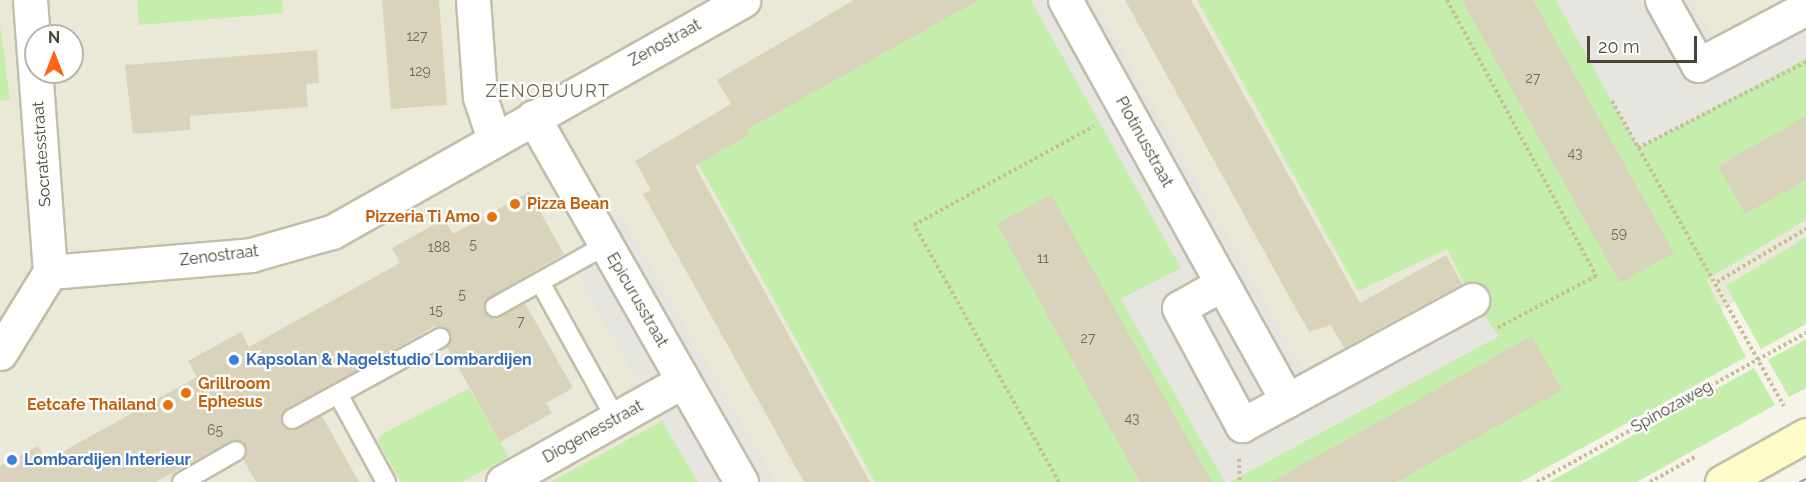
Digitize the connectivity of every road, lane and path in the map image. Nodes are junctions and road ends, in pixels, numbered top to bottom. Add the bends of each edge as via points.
1 (30, 0) edge
2 (473, 0) edge
3 (743, 0) edge
4 (1065, 0) edge
5 (1447, 0) edge
6 (1662, 0) edge
7 (1806, 8) edge
8 (1806, 62) edge
9 (1612, 101) dead end
10 (1126, 109) junction
11 (533, 117) junction
12 (494, 140) junction
13 (1638, 148) junction
14 (1806, 229) edge
15 (606, 245) junction
16 (51, 272) junction
17 (540, 282) junction
18 (1717, 282) junction
19 (1222, 284) junction
20 (1472, 300) joint
21 (495, 307) dead end
22 (1806, 333) edge
23 (440, 338) dead end
24 (0, 353) edge
25 (1759, 359) junction
26 (683, 381) junction
27 (338, 394) junction
28 (1287, 401) junction
29 (1785, 407) dead end
30 (292, 419) dead end
31 (616, 419) junction
32 (1806, 435) edge
33 (236, 451) dead end
34 (182, 482) edge
35 (386, 482) edge
36 (502, 482) edge
37 (741, 482) edge
38 (1059, 482) edge
39 (1538, 482) edge
40 (1722, 482) edge

1 - 16 street, Socratesstraat
2 - 12 street via 480,97
3 - 11 street, Zenostraat
4 - 10 street, Plotinusstraat
5 - 20 path via 1596,276 1495,329
6 - 7 street via 1698,65
8 - 13 path
9 - 13 path
10 - 19 street, Plotinusstraat
10 - 38 path via 914,225
11 - 12 street, Zenostraat
11 - 15 street, Epicurusstraat
12 - 16 street, Zenostraat via 332,231 251,255
13 - 18 path
14 - 18 path
15 - 17 lane
15 - 26 street, Epicurusstraat
16 - 24 street
17 - 21 lane
17 - 31 lane
18 - 25 path
19 - 28 street, Plotinusstraat
19 - 28 street via 1179,308 1242,425
20 - 28 street
22 - 25 path, Spinozaweg
23 - 27 lane
25 - 29 path
25 - 39 path, Spinozaweg
26 - 31 street, Diogenesstraat
26 - 37 street, Epicurusstraat
27 - 30 lane
27 - 35 lane
31 - 36 street, Diogenesstraat
32 - 40 main road
33 - 34 lane

